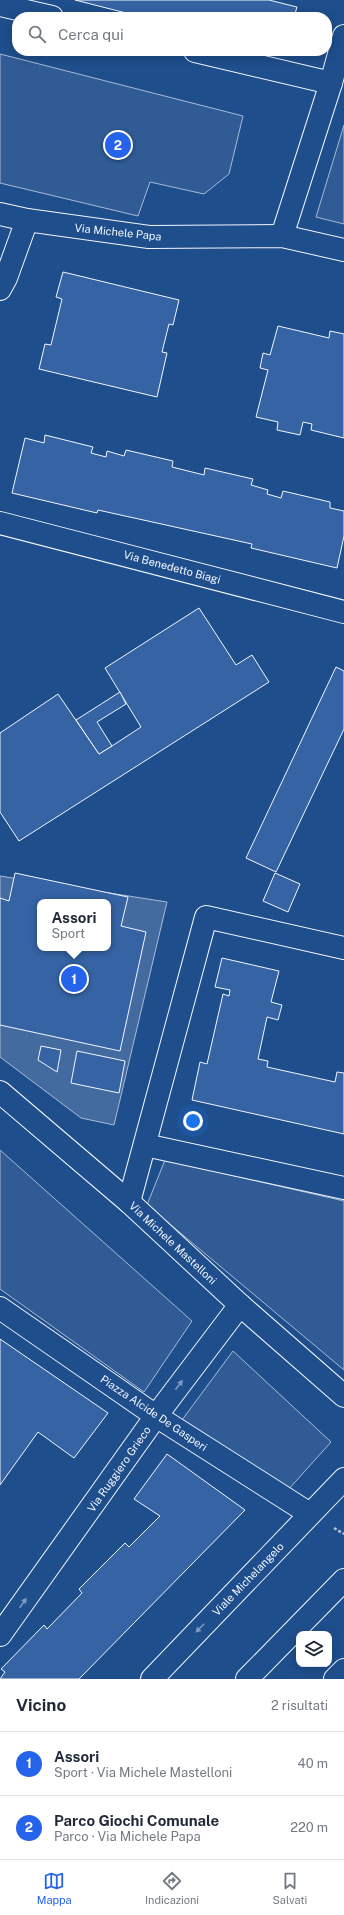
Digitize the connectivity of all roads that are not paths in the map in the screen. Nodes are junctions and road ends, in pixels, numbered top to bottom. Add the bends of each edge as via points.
1 (0, 5) edge
2 (30, 12) edge
3 (344, 36) edge
4 (216, 56) edge
5 (331, 83) junction
6 (0, 214) edge
7 (27, 220) junction
8 (282, 236) junction
9 (344, 250) edge
10 (0, 289) edge
11 (0, 523) edge
12 (344, 612) edge
13 (344, 948) edge
14 (0, 1092) edge
15 (144, 1146) junction
16 (344, 1188) edge
17 (129, 1202) junction
18 (240, 1305) junction
19 (0, 1308) edge
20 (344, 1396) edge
21 (156, 1416) junction
22 (344, 1479) edge
23 (310, 1514) junction
24 (344, 1580) edge
25 (0, 1635) edge
26 (344, 1670) edge
27 (152, 1679) edge
28 (247, 1679) edge
29 (335, 1679) edge

1 - 2 street
3 - 5 street
4 - 5 street
5 - 8 street
6 - 7 street, Via Michele Papa
7 - 8 street, Via Michele Papa via 149,237
7 - 10 street
8 - 9 street, Via Michele Papa
11 - 12 street, Via Benedetto Biagi
13 - 15 street via 206,917
14 - 17 street, Via Michele Mastelloni
15 - 16 street
15 - 17 street
17 - 18 street, Via Michele Mastelloni
18 - 20 street, Via Michele Mastelloni
21 -> 18 street, Via Ruggiero Grieco
19 - 21 street, Piazza Alcide De Gasperi
21 - 23 street, Piazza Alcide De Gasperi
25 -> 21 street, Via Ruggiero Grieco
22 - 23 street, Viale Michelangelo
23 -> 27 street, Viale Michelangelo
24 - 28 street
26 - 29 street

